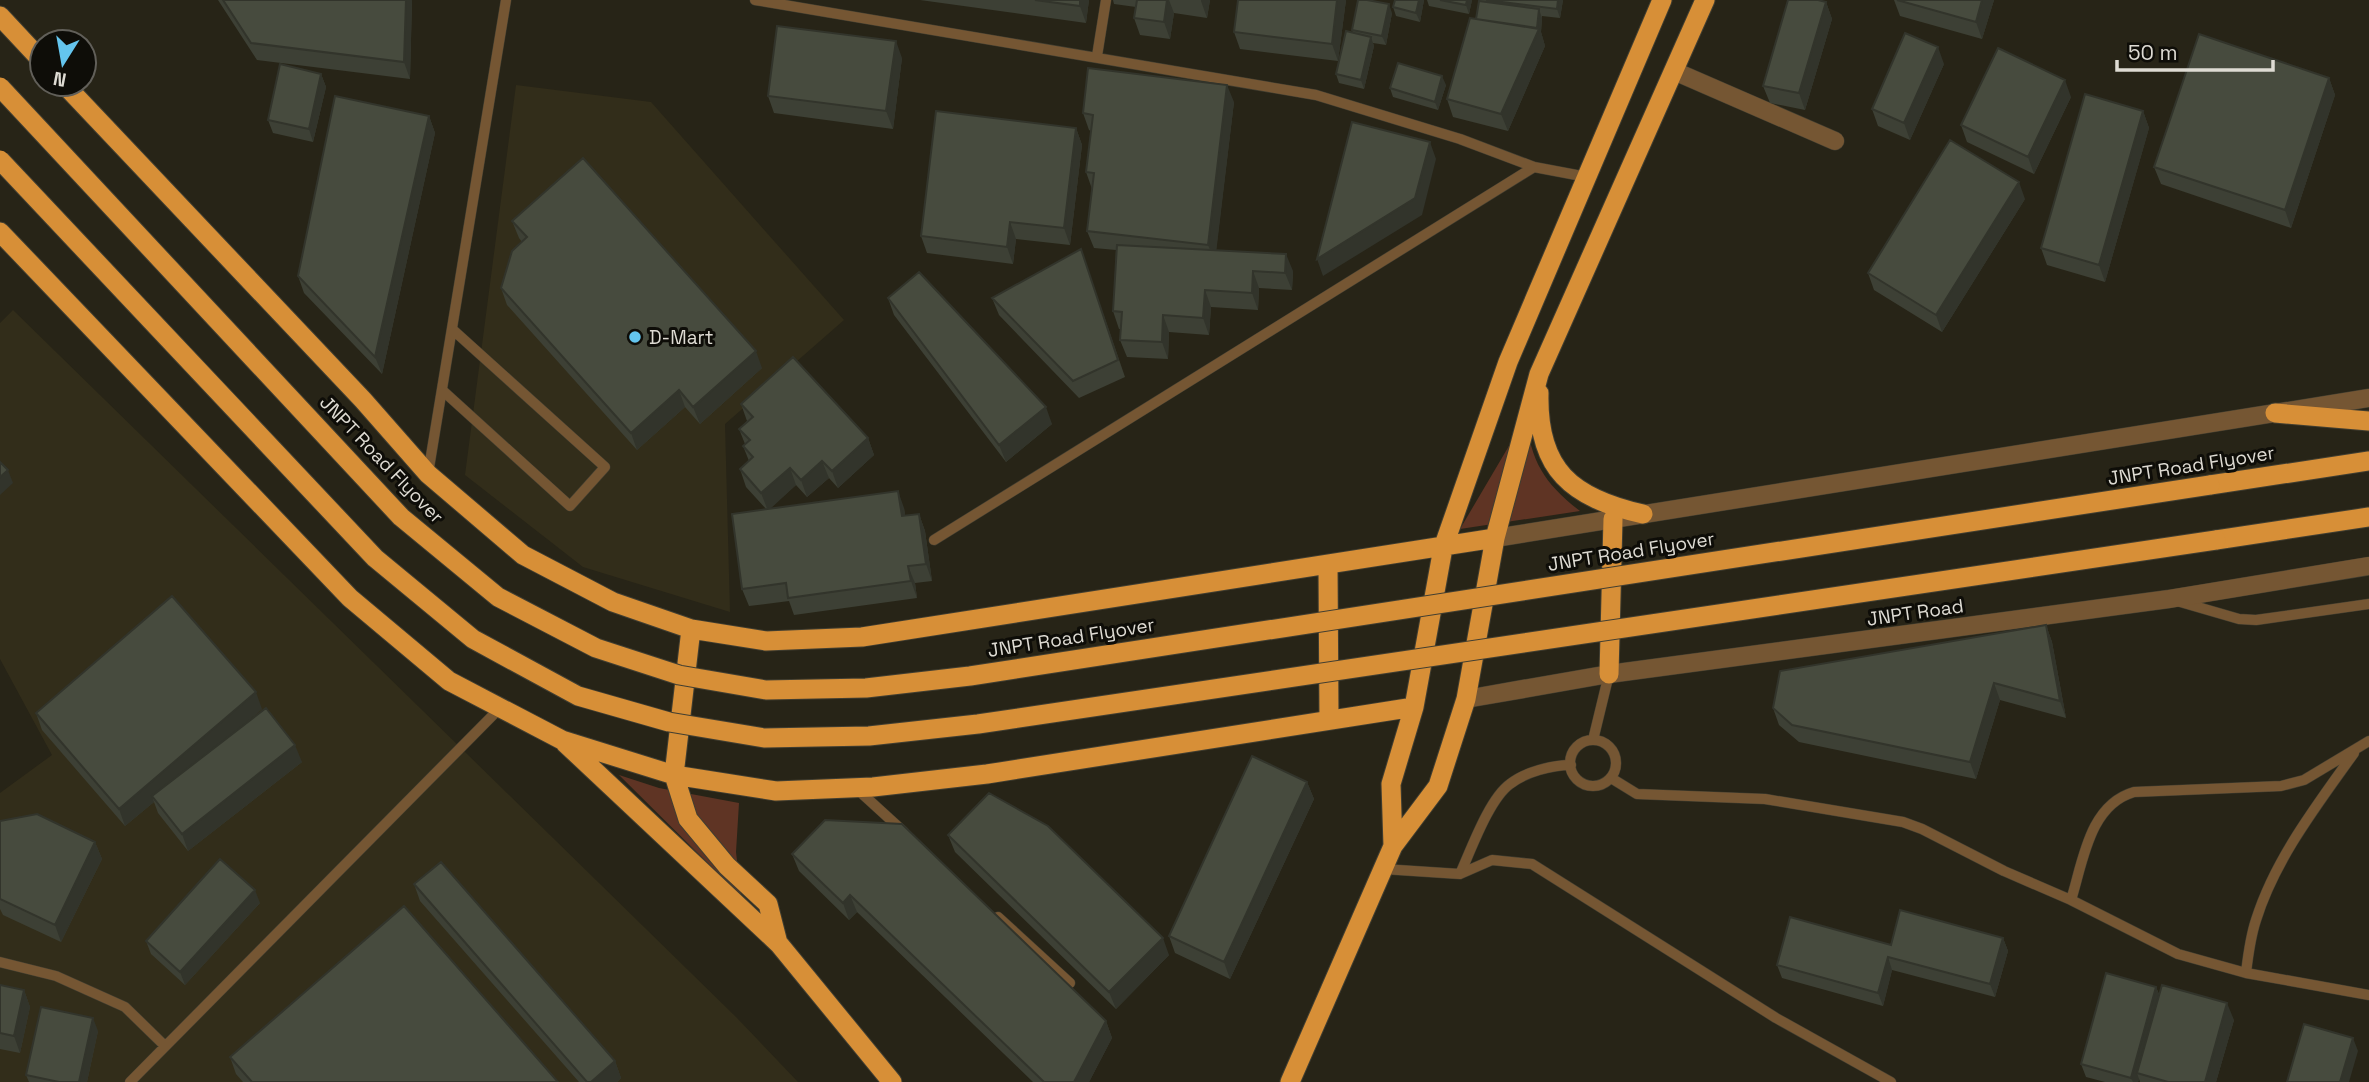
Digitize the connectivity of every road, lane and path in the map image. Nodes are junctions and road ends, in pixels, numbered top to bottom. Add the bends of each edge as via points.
1 (506, 0) edge
2 (755, 0) edge
3 (1106, 0) edge
4 (1662, 0) edge
5 (1705, 0) edge
6 (0, 16) edge
7 (28, 46) edge
8 (1097, 56) junction
9 (1674, 71) junction
10 (0, 86) edge
11 (77, 98) edge
12 (1835, 141) dead end
13 (0, 160) edge
14 (1534, 167) junction
15 (1587, 177) junction
16 (0, 232) edge
17 (452, 329) junction
18 (1539, 374) junction
19 (442, 390) junction
20 (2369, 398) edge
21 (2275, 413) junction
22 (2369, 421) edge
23 (2369, 461) edge
24 (428, 474) junction
25 (1643, 514) junction
26 (2369, 517) edge
27 (1612, 519) junction
28 (1495, 538) junction
29 (934, 540) dead end
30 (1443, 548) junction
31 (1328, 565) junction
32 (2369, 566) edge
33 (2169, 599) junction
34 (2369, 604) edge
35 (691, 629) junction
36 (1609, 674) junction
37 (1466, 699) junction
38 (1414, 707) junction
39 (500, 708) junction
40 (1329, 720) junction
41 (562, 740) junction
42 (1593, 740) junction
43 (2369, 741) edge
44 (2356, 749) junction
45 (1571, 765) junction
46 (674, 775) junction
47 (1611, 778) junction
48 (855, 788) junction
49 (916, 843) edge
50 (1393, 846) junction
51 (1383, 869) junction
52 (1460, 874) junction
53 (2071, 900) junction
54 (988, 908) edge
55 (779, 944) junction
56 (0, 962) edge
57 (2246, 974) junction
58 (1070, 983) edge
59 (2369, 995) edge
60 (165, 1046) junction
61 (130, 1082) edge
62 (892, 1082) edge
63 (1290, 1082) edge
64 (1891, 1082) edge

1 - 17 lane
2 - 8 lane
3 - 8 lane
4 - 15 highway
5 - 9 highway
6 - 7 highway
8 - 14 lane via 1316,95
9 - 12 street
9 - 18 highway
10 - 23 highway, JNPT Road Flyover, bridge via 401,517 498,597 596,648 691,677 766,691 866,688 970,676
11 - 24 highway
13 - 26 highway, bridge via 375,558 473,639 578,695 668,722 764,738 869,736 978,724
14 - 15 lane
14 - 29 lane
15 - 30 highway via 1508,362
16 - 39 highway via 350,598 449,681
17 - 19 lane
17 - 19 lane via 605,467 570,506
18 - 25 highway via 1544,438 1559,472 1593,500
18 - 28 highway
19 - 24 lane
20 - 21 street
21 - 22 highway
21 - 25 street
24 - 35 highway via 523,555 612,602
25 - 27 street
27 - 28 street
27 - 36 highway
28 - 30 highway
28 - 37 highway
30 - 31 highway
30 - 38 highway
31 - 35 highway via 862,637 766,642
31 - 40 highway
32 - 33 street, JNPT Road
33 - 34 lane via 2256,620
33 - 36 street, JNPT Road
35 - 46 highway
36 - 37 street, JNPT Road
36 - 42 lane
37 - 50 highway via 1438,786
38 - 40 highway
38 - 50 highway via 1391,784
39 - 41 highway
39 - 60 lane
40 - 48 highway via 987,774
41 - 46 highway
41 - 55 highway
42 - 45 lane via 1574,751
42 - 47 lane via 1612,750 1616,764
43 - 44 lane
44 - 53 lane via 2304,780 2281,786 2123,795 2101,814
44 - 57 lane via 2269,885 2256,921
45 - 47 lane via 1577,779 1590,785
45 - 52 lane via 1552,765 1509,784 1487,814
46 - 48 highway via 776,791
46 - 55 highway via 688,819 727,866 768,904
47 - 53 lane via 1637,794 1766,799 1903,822
48 - 49 lane
50 - 51 highway
51 - 52 lane
51 - 63 highway
52 - 64 lane via 1492,860 1532,864 1776,1018
53 - 57 lane via 2178,954
54 - 58 lane
55 - 62 highway
56 - 60 lane via 56,976 125,1007
57 - 59 lane
60 - 61 lane

